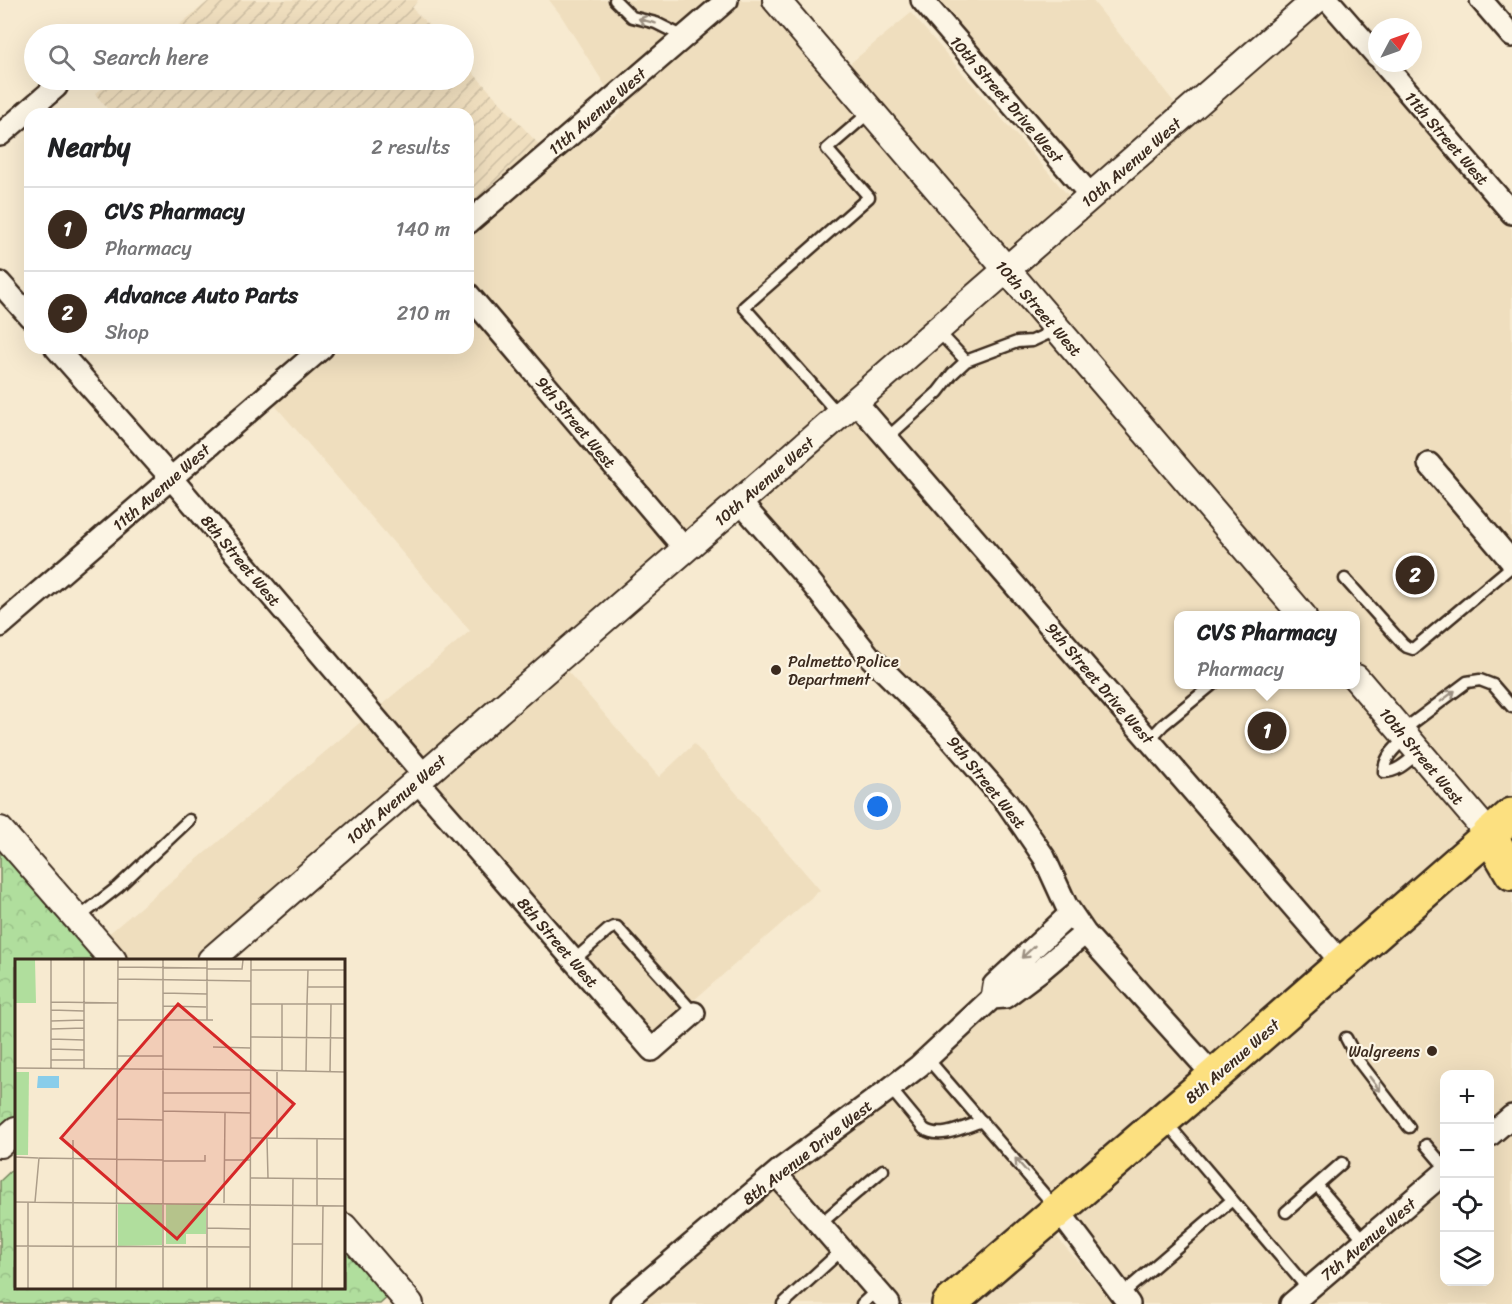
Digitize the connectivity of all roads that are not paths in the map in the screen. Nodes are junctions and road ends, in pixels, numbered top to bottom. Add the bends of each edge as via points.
1 (615, 0) edge
2 (727, 0) edge
3 (776, 0) edge
4 (922, 0) edge
5 (1316, 0) edge
6 (1328, 0) edge
7 (1481, 0) edge
8 (1512, 36) edge
9 (684, 37) junction
10 (1368, 46) edge
11 (1391, 72) edge
12 (52, 90) edge
13 (32, 108) edge
14 (871, 111) junction
15 (24, 114) edge
16 (0, 135) edge
17 (1092, 197) junction
18 (1512, 213) edge
19 (474, 218) edge
20 (1006, 269) junction
21 (0, 283) edge
22 (474, 301) edge
23 (24, 311) edge
24 (1058, 329) junction
25 (938, 330) junction
26 (61, 354) edge
27 (315, 354) edge
28 (966, 361) junction
29 (848, 409) junction
30 (887, 438) junction
31 (1429, 464) dead end
32 (171, 478) junction
33 (739, 501) junction
34 (685, 549) junction
35 (1512, 564) edge
36 (1345, 579) dead end
37 (1300, 611) edge
38 (0, 626) edge
39 (1360, 683) edge
40 (1207, 689) edge
41 (1512, 707) edge
42 (1149, 740) junction
43 (1409, 740) junction
44 (420, 778) junction
45 (189, 820) dead end
46 (1500, 825) edge
47 (0, 830) edge
48 (1512, 858) edge
49 (1512, 873) edge
50 (1071, 913) junction
51 (77, 919) junction
52 (1085, 933) junction
53 (112, 959) edge
54 (212, 959) edge
55 (574, 960) junction
56 (1343, 964) junction
57 (992, 998) junction
58 (694, 1013) joint
59 (1346, 1038) dead end
60 (927, 1058) junction
61 (1214, 1076) junction
62 (890, 1088) junction
63 (1512, 1116) edge
64 (1164, 1119) junction
65 (981, 1121) junction
66 (1409, 1127) dead end
67 (15, 1131) edge
68 (1494, 1132) edge
69 (0, 1144) edge
70 (1426, 1145) dead end
71 (1440, 1161) edge
72 (1342, 1164) dead end
73 (883, 1170) dead end
74 (776, 1174) junction
75 (1440, 1176) edge
76 (1317, 1185) junction
77 (1232, 1200) junction
78 (1058, 1210) junction
79 (1286, 1212) dead end
80 (820, 1224) junction
81 (345, 1228) edge
82 (1365, 1241) junction
83 (842, 1250) junction
84 (1308, 1289) junction
85 (876, 1299) edge
86 (1125, 1299) edge
87 (399, 1300) edge
88 (621, 1304) edge
89 (783, 1304) edge
90 (949, 1304) edge
91 (1291, 1304) edge

9 -> 1 lane via 656,23 632,17
2 - 9 street, 11th Avenue West
3 - 14 street, 10th Street West
4 - 17 street, 10th Street Drive West
5 - 17 street, 10th Avenue West
6 - 10 street
7 - 8 street
9 - 19 street, 11th Avenue West
11 - 18 street, 11th Street West
12 - 13 street
14 - 20 street, 10th Street West
14 - 29 lane via 827,149 869,197 744,307
15 - 16 street
17 - 20 street, 10th Avenue West
20 - 24 street, 10th Street West
20 - 25 street, 10th Avenue West
21 - 23 street
22 - 34 street, 9th Street West
24 - 28 lane
24 - 37 street, 10th Street West
25 - 28 lane
25 - 29 street, 10th Avenue West
26 - 32 street, 8th Street West
27 - 32 street, 11th Avenue West
28 - 30 lane
29 - 30 street, 9th Street Drive West
29 - 33 street, 10th Avenue West
30 - 42 street, 9th Street Drive West
31 - 35 street
32 - 38 street, 11th Avenue West
32 - 44 street, 8th Street West
33 - 34 street, 10th Avenue West
33 - 50 street, 9th Street West via 870,657 941,727 1007,803 1044,857
34 - 44 street, 10th Avenue West
35 - 36 lane via 1413,649 1402,644
39 - 43 street, 10th Street West
40 - 42 lane
43 -> 41 lane via 1467,682 1480,680 1493,685
42 - 56 street, 9th Street Drive West
43 - 46 street, 10th Street West
44 - 54 street, 10th Avenue West
44 - 55 street, 8th Street West
45 - 51 lane via 118,887
46 - 48 main road, 10th Street West
46 - 49 main road, 10th Street West
46 - 56 main road, 8th Avenue West
47 - 51 street
50 - 52 street, 9th Street West
50 -> 57 street, 8th Avenue Drive West via 994,985
51 - 53 street
52 - 57 street, 8th Avenue Drive West via 1005,997
52 - 61 street, 9th Street West
55 - 58 lane via 617,927
55 - 58 street, 8th Street West via 652,1050
56 - 61 main road, 8th Avenue West
57 - 60 street, 8th Avenue Drive West
59 -> 66 lane via 1357,1059
60 - 62 street, 8th Avenue Drive West
60 - 65 lane
61 - 64 main road, 8th Avenue West
62 - 65 lane via 928,1132 936,1134
62 - 74 street, 8th Avenue Drive West
63 - 68 street
64 - 77 lane
64 - 78 main road, 8th Avenue West
78 -> 65 lane
67 - 69 street
70 - 71 lane
72 - 76 lane
73 - 80 lane
74 - 80 street
74 - 88 street, 8th Avenue Drive West
75 - 82 street, 7th Avenue West
76 - 79 lane
76 - 82 lane
77 - 84 lane
77 - 86 lane
78 - 86 street
78 - 90 main road, 8th Avenue West
80 - 83 street
81 - 87 street
82 - 84 street, 7th Avenue West
83 - 85 street
83 - 89 lane
84 - 91 street, 7th Avenue West

